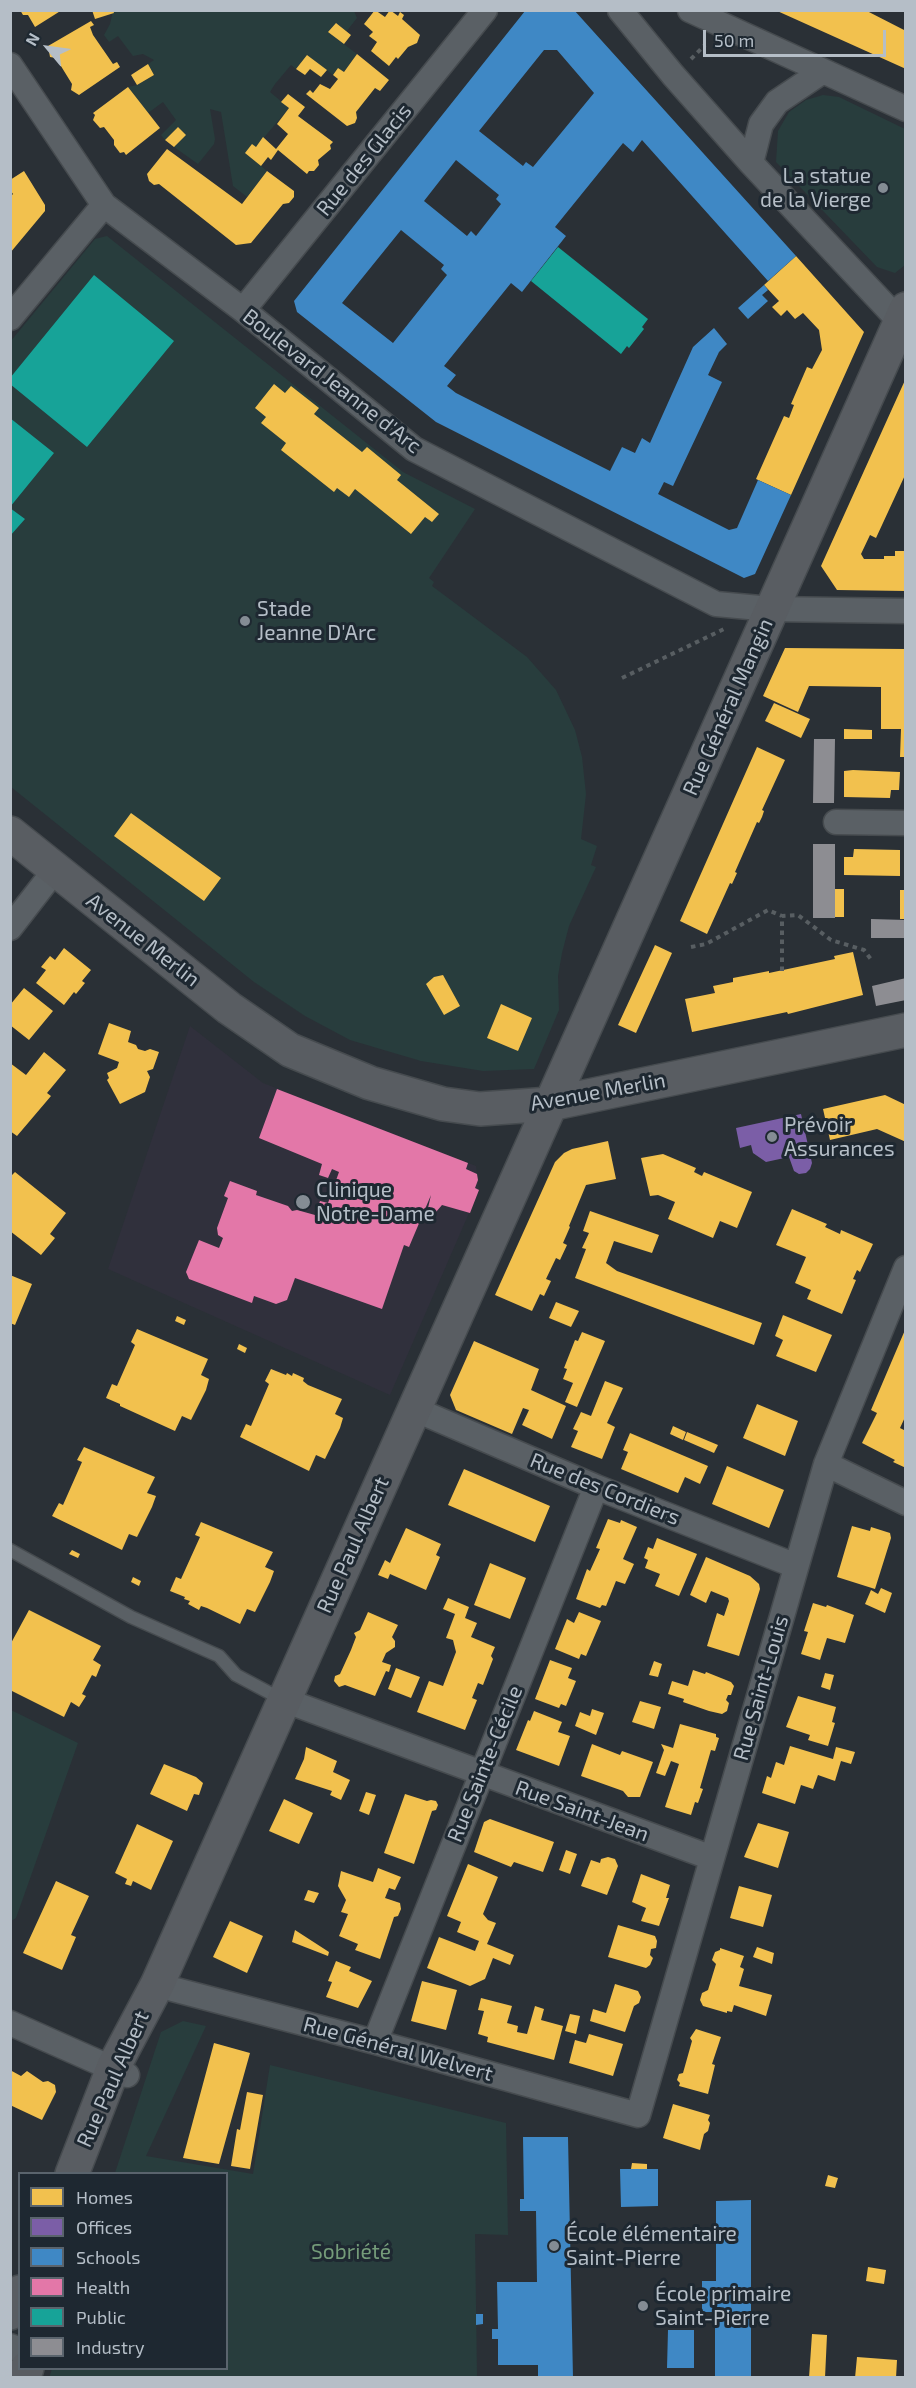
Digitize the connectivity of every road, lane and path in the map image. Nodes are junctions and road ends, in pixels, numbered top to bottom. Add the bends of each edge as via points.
1 (485, 10) edge
2 (620, 10) edge
3 (690, 10) edge
4 (705, 45) dead end
5 (685, 64) dead end
6 (10, 65) edge
7 (823, 70) junction
8 (906, 109) edge
9 (752, 163) junction
10 (104, 205) junction
11 (243, 310) junction
12 (10, 318) edge
13 (904, 320) edge
14 (771, 609) junction
15 (906, 611) edge
16 (725, 629) dead end
17 (622, 678) dead end
18 (836, 822) dead end
19 (906, 823) edge
20 (10, 833) edge
21 (55, 870) junction
22 (782, 916) junction
23 (10, 928) edge
24 (691, 947) dead end
25 (873, 962) dead end
26 (782, 970) dead end
27 (906, 1030) edge
28 (550, 1104) junction
29 (906, 1268) edge
30 (414, 1409) junction
31 (826, 1464) junction
32 (596, 1487) junction
33 (906, 1503) edge
34 (10, 1550) edge
35 (796, 1566) junction
36 (284, 1700) junction
37 (482, 1774) junction
38 (712, 1858) junction
39 (157, 1985) junction
40 (10, 2023) edge
41 (375, 2042) junction
42 (120, 2072) junction
43 (638, 2115) joint
44 (73, 2172) edge
45 (95, 2172) edge
46 (18, 2296) edge
47 (10, 2313) edge

1 - 11 street, Rue des Glacis
2 - 9 street
3 - 7 street
4 - 5 path
6 - 10 street, Boulevard Jeanne d'Arc
7 - 8 street
7 - 9 street via 777,102 761,124
9 - 13 street
10 - 11 street, Boulevard Jeanne d'Arc
10 - 12 street
11 - 14 street, Boulevard Jeanne d'Arc via 414,449 716,604
13 - 14 main road, Rue Général Mangin
14 - 15 street, Boulevard Jeanne d'Arc
14 - 28 main road, Rue Général Mangin
16 - 17 path
18 - 19 street
20 - 21 main road, Avenue Merlin
21 - 23 street
21 - 28 main road, Avenue Merlin via 230,1008 290,1050 370,1083 443,1104 480,1109
22 - 24 path via 768,910 706,944
22 - 25 path via 798,915 831,940 864,950
22 - 26 path
27 - 28 main road, Avenue Merlin
28 - 30 main road, Rue Paul Albert
29 - 31 street, Rue Saint-Louis
30 - 32 street, Rue des Cordiers
30 - 36 main road, Rue Paul Albert
31 - 33 street
31 - 35 street, Rue Saint-Louis
32 - 35 street, Rue des Cordiers
32 - 37 street, Rue Sainte-Cécile
34 - 36 lane via 131,1617 219,1656 236,1674
35 - 38 street, Rue Saint-Louis
36 - 37 street, Rue Saint-Jean
36 - 39 main road, Rue Paul Albert
37 - 38 street, Rue Saint-Jean
37 - 41 street, Rue Sainte-Cécile
38 - 43 street, Rue Saint-Louis
39 - 41 street, Rue Général Welvert
39 - 42 main road, Rue Paul Albert
40 - 42 street
41 - 43 street, Rue Général Welvert
42 - 44 main road, Rue Paul Albert
42 - 45 main road, Rue Paul Albert
46 - 47 main road

